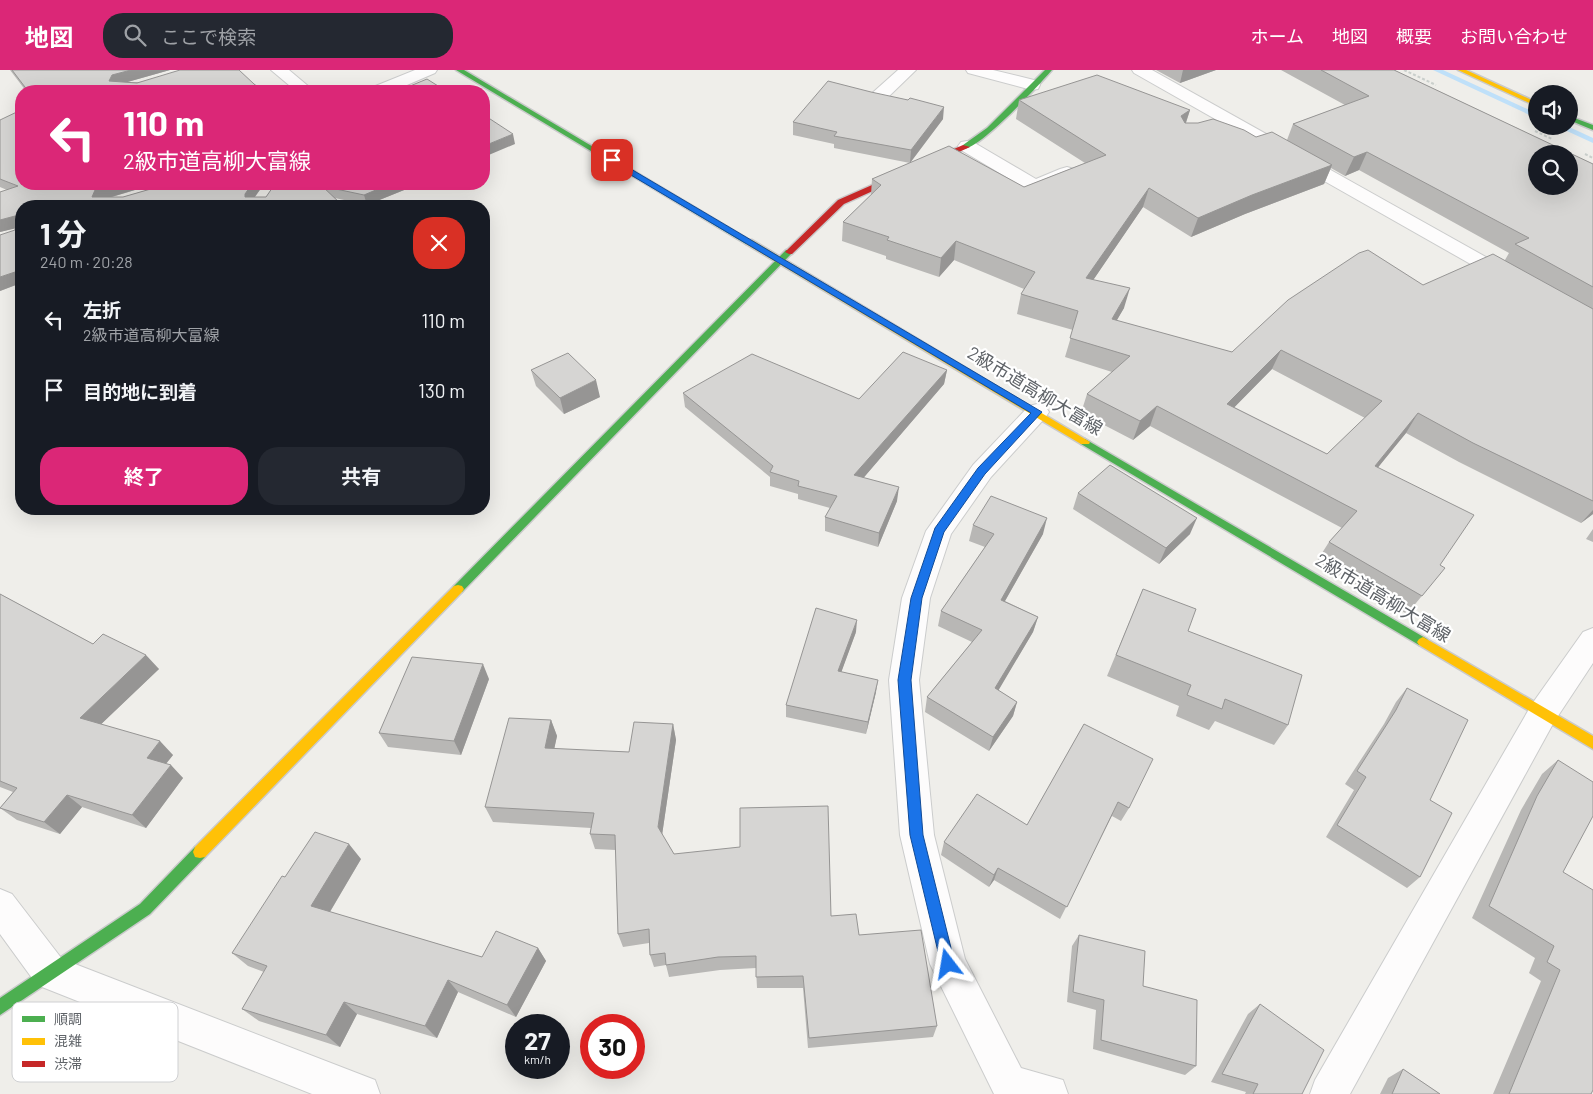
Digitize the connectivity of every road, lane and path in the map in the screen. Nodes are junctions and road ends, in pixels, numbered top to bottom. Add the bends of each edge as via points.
1 (279, 70) edge
2 (429, 70) edge
3 (459, 70) edge
4 (908, 70) edge
5 (974, 70) edge
6 (1049, 70) edge
7 (1140, 70) edge
8 (1460, 70) edge
9 (298, 85) edge
10 (393, 85) edge
11 (484, 85) edge
12 (1032, 85) junction
13 (490, 88) edge
14 (876, 99) edge
15 (1528, 100) edge
16 (1578, 122) edge
17 (1593, 128) edge
18 (968, 146) junction
19 (1073, 171) edge
20 (781, 260) junction
21 (1524, 286) edge
22 (1037, 412) junction
23 (1593, 640) edge
24 (1543, 713) junction
25 (1593, 743) edge
26 (0, 906) edge
27 (50, 972) junction
28 (126, 1002) edge
29 (0, 1007) edge
30 (178, 1022) edge
31 (361, 1094) edge
32 (1050, 1094) edge
33 (1329, 1094) edge

1 - 9 street
2 - 10 street
3 - 11 street, 2級市道高柳大富線
4 - 14 street
5 - 12 street
6 - 12 street
7 - 21 street via 1221,124
8 - 15 street
12 - 18 street via 990,130
13 - 20 street, 2級市道高柳大富線
16 - 17 street
18 - 19 street via 1035,186
18 - 20 street via 841,202
20 - 22 street, 2級市道高柳大富線
20 - 27 street via 145,909
22 - 24 street, 2級市道高柳大富線
22 - 32 street via 982,471 939,531 916,598 904,680 917,835 948,964 1008,1084
23 - 24 street
24 - 25 street, 2級市道高柳大富線
24 - 33 street
26 - 27 street
27 - 28 street
27 - 29 street
30 - 31 street

